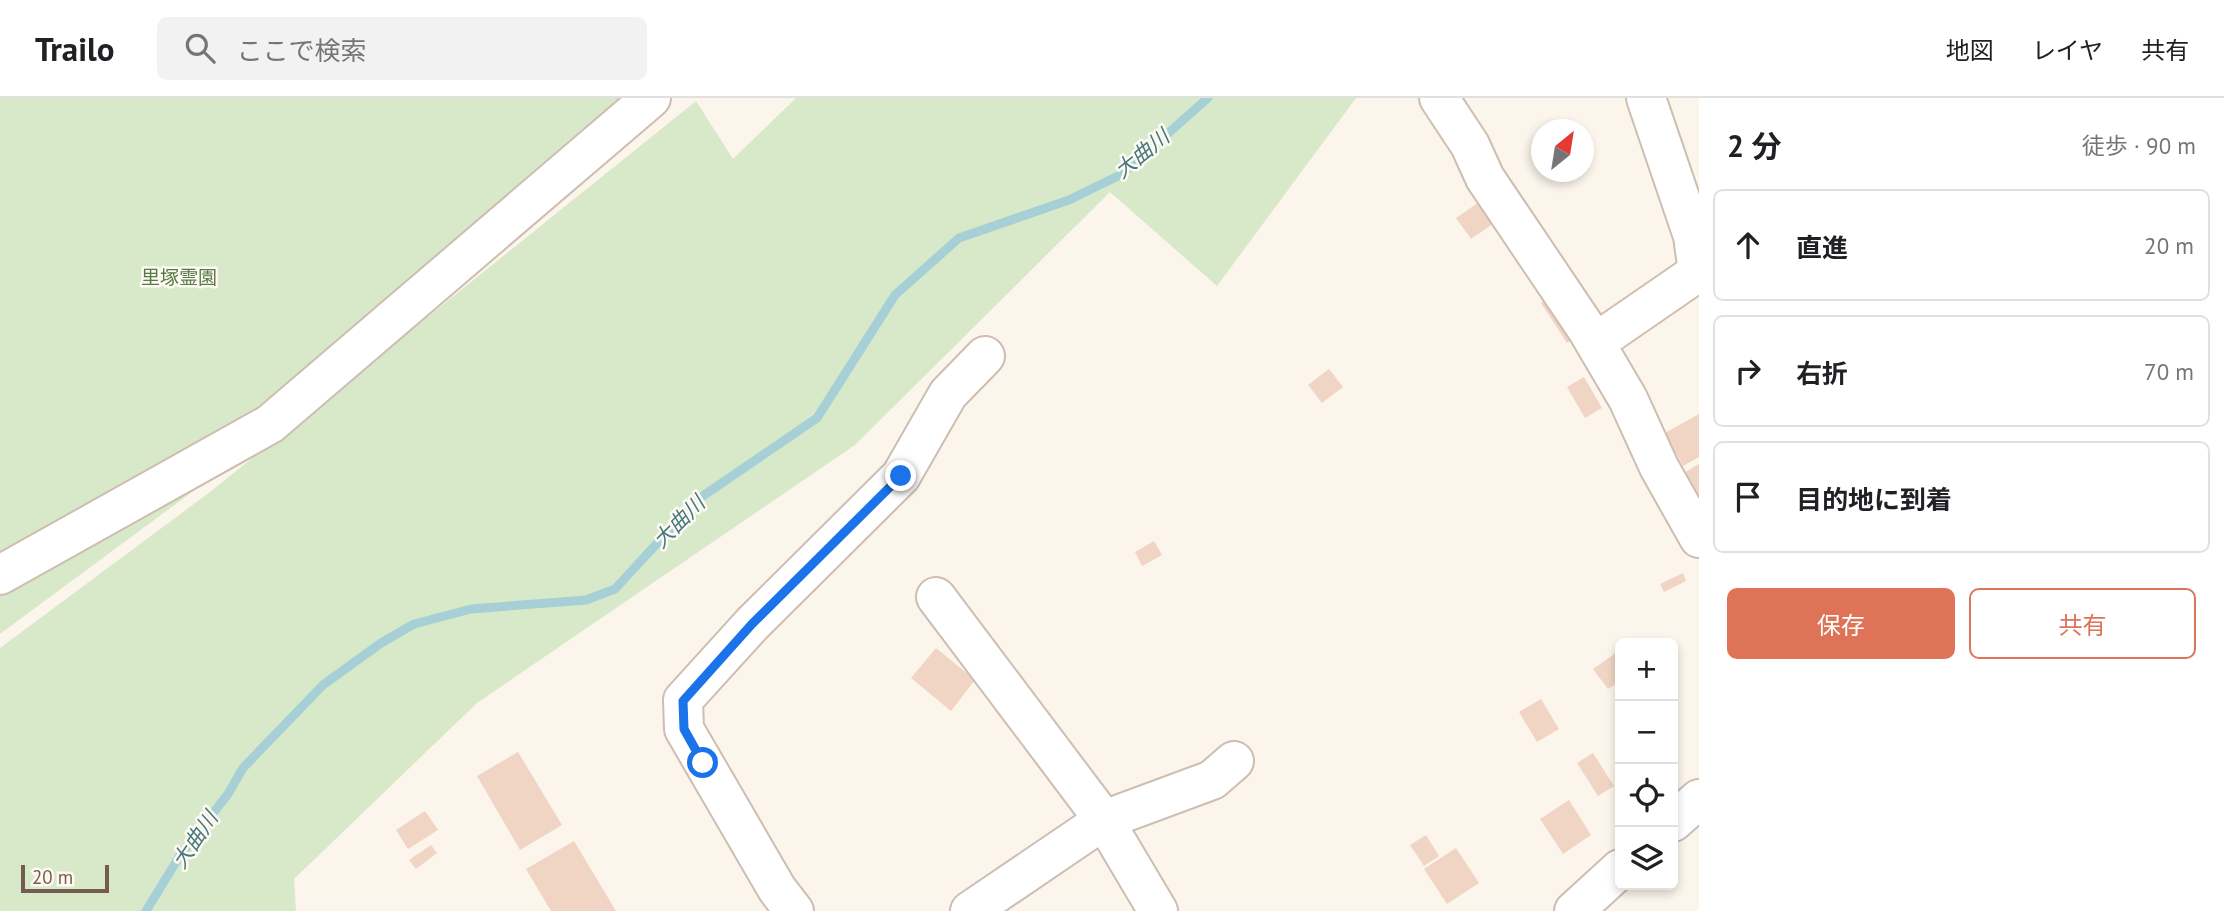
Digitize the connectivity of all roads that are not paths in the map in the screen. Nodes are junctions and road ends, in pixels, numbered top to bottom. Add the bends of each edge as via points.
1 (651, 98) edge
2 (1438, 98) edge
3 (1646, 98) edge
4 (1595, 343) junction
5 (985, 356) dead end
6 (1699, 537) edge
7 (0, 575) edge
8 (936, 597) dead end
9 (1234, 761) dead end
10 (1699, 799) edge
11 (1678, 818) edge
12 (1104, 820) junction
13 (1615, 874) edge
14 (793, 911) edge
15 (970, 911) edge
16 (1158, 911) edge
17 (1574, 911) edge

1 - 7 street via 270,424
2 - 4 street via 1470,145 1485,178
3 - 4 street via 1693,236 1698,272
4 - 6 street
5 - 14 street via 948,394 901,476 752,624 683,701 684,729
8 - 12 street
9 - 12 street via 1212,780
10 - 11 street
12 - 15 street
12 - 16 street
13 - 17 street

